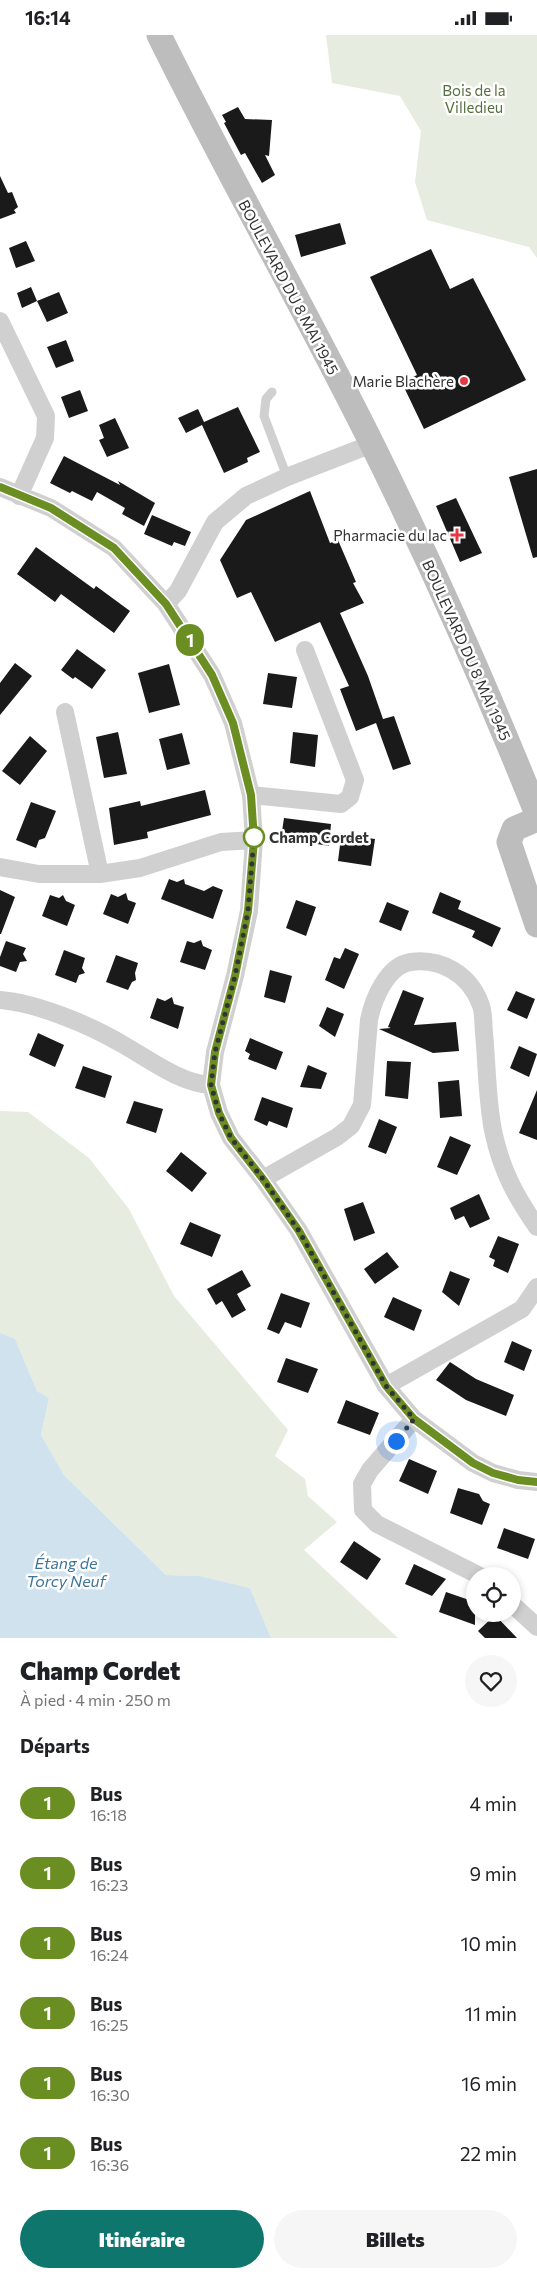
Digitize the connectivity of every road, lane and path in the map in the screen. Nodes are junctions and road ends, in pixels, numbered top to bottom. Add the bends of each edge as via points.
1 (159, 35) edge
2 (0, 321) edge
3 (272, 392) dead end
4 (372, 444) junction
5 (287, 477) junction
6 (0, 487) edge
7 (19, 496) junction
8 (166, 604) junction
9 (305, 650) dead end
10 (65, 712) dead end
11 (251, 795) junction
12 (537, 814) edge
13 (537, 819) edge
14 (254, 840) junction
15 (0, 867) edge
16 (100, 873) junction
17 (537, 925) edge
18 (0, 1000) edge
19 (211, 1085) junction
20 (263, 1179) junction
21 (537, 1227) edge
22 (537, 1287) edge
23 (386, 1386) junction
24 (414, 1419) junction
25 (537, 1482) edge
26 (466, 1569) edge
27 (521, 1612) edge
28 (537, 1627) edge

1 - 4 street, BOULEVARD DU 8 MAI 1945
2 - 7 street via 46,416 45,438
3 - 5 lane via 266,399 264,416
4 - 5 street
4 - 12 street, BOULEVARD DU 8 MAI 1945 via 500,722
5 - 8 street via 246,496 215,522 178,591
6 - 7 street
7 - 8 street via 51,508 114,548
8 - 11 street via 212,675 233,723
9 - 11 street via 355,780 350,797 341,804
10 - 16 street
11 - 14 street
13 - 17 street via 514,829 509,842
14 - 16 street via 221,842 140,868
14 - 19 street via 248,911 215,1052
15 - 16 street via 39,874
18 - 19 street via 49,1012 91,1028 166,1069 200,1084
19 - 20 street via 231,1138
20 - 21 street via 351,1126 362,1105 372,1007 392,973 404,963 423,960 441,964 457,973 472,985 481,1005 493,1133 506,1177
20 - 23 street via 299,1231
22 - 23 street via 522,1309
23 - 24 street
24 - 25 street via 473,1463 493,1473
24 - 26 street via 362,1484 363,1511 377,1524
27 - 28 street

